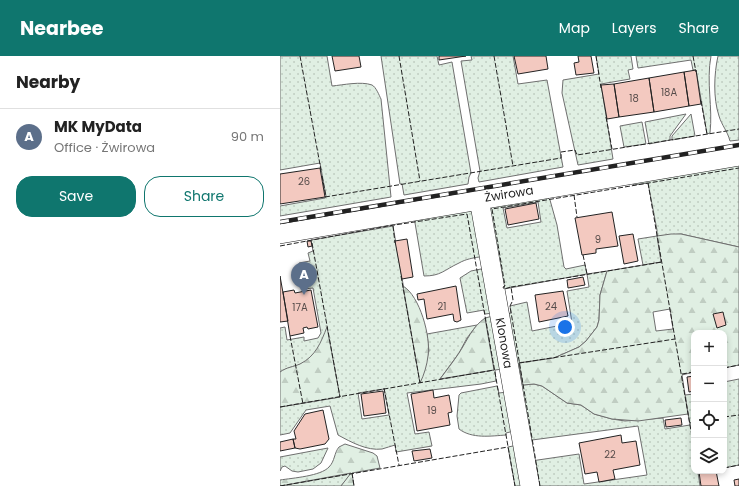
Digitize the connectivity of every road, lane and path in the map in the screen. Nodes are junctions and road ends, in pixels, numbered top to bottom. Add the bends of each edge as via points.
1 (739, 156) edge
2 (479, 199) junction
3 (280, 234) edge
4 (530, 486) edge

1 - 2 street, Żwirowa
2 - 3 street, Żwirowa
2 - 4 street, Klonowa

